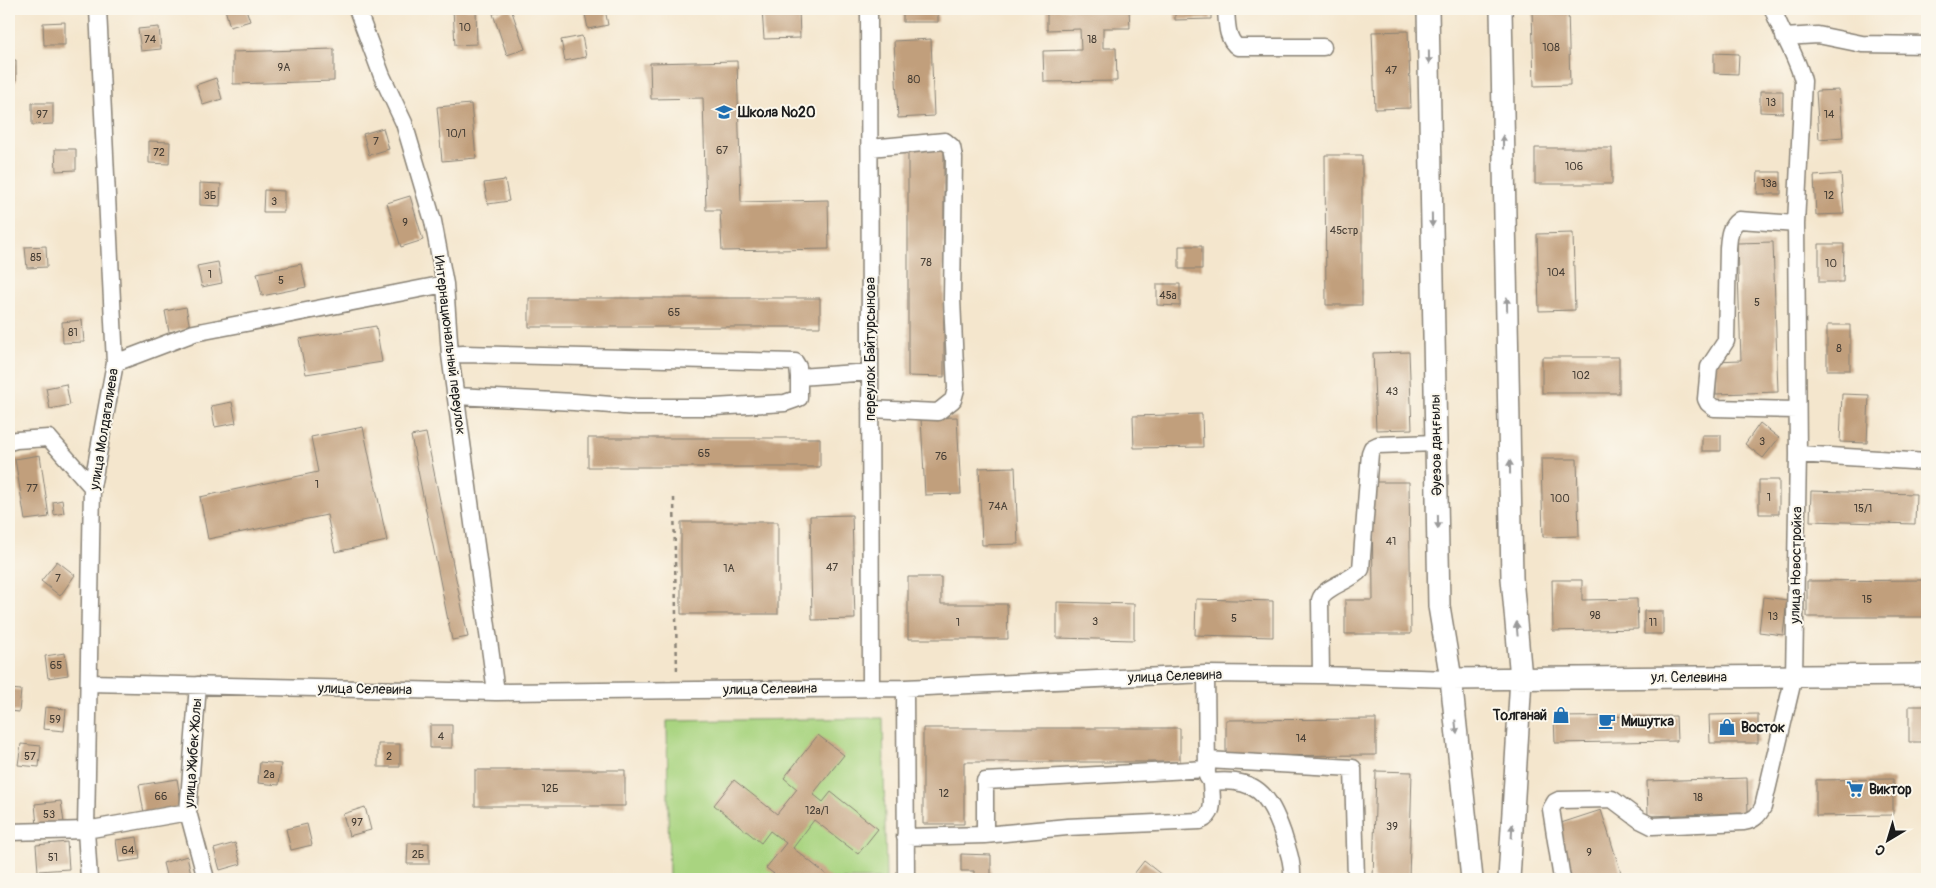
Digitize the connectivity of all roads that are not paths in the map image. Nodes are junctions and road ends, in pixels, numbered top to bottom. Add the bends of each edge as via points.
1 (98, 9) edge
2 (358, 9) edge
3 (869, 9) edge
4 (1226, 9) edge
5 (1428, 9) edge
6 (1501, 9) edge
7 (1773, 9) edge
8 (1784, 38) junction
9 (1927, 45) edge
10 (1323, 47) dead end
11 (870, 148) junction
12 (1796, 224) junction
13 (445, 284) junction
14 (450, 355) junction
15 (115, 363) junction
16 (870, 372) junction
17 (799, 377) junction
18 (456, 396) junction
19 (870, 409) junction
20 (1796, 410) junction
21 (9, 442) edge
22 (1436, 443) junction
23 (1798, 454) junction
24 (1927, 462) edge
25 (92, 487) junction
26 (1206, 674) junction
27 (1321, 674) junction
28 (1927, 675) edge
29 (1794, 676) junction
30 (1521, 678) junction
31 (1451, 679) junction
32 (89, 683) junction
33 (198, 685) junction
34 (871, 688) junction
35 (905, 688) junction
36 (496, 692) junction
37 (1208, 770) junction
38 (188, 812) junction
39 (86, 830) junction
40 (9, 832) edge
41 (984, 835) junction
42 (905, 837) junction
43 (89, 879) edge
44 (206, 879) edge
45 (906, 879) edge
46 (1292, 879) edge
47 (1356, 879) edge
48 (1472, 879) edge
49 (1509, 879) edge
50 (1562, 879) edge

1 - 15 street, улица Молдагалиева
2 - 13 street, Интернациональный переулок via 382,76 404,123 433,221
3 - 11 street, переулок Байтурсынова
4 - 10 street via 1229,34 1238,47
5 -> 22 main road, Әуезов даңғылы
30 -> 6 main road via 1512,578
7 - 8 street, улица Новостройка
8 - 9 street via 1818,35 1862,44
8 - 12 street, улица Новостройка via 1803,81
11 - 16 street, переулок Байтурсынова
11 - 19 street via 945,141 952,147 952,299 956,389 953,400 938,412
12 - 20 street, улица Новостройка
12 - 20 street via 1739,220 1733,225 1728,248 1726,341 1709,367 1706,399 1714,408
13 - 14 street, Интернациональный переулок
13 - 15 street via 194,333
14 - 17 street via 795,362
14 - 18 street, Интернациональный переулок
15 - 25 street, улица Молдагалиева
16 - 17 street
16 - 19 street, переулок Байтурсынова
17 - 18 street via 799,398 785,403 714,407 636,407
18 - 36 street, Интернациональный переулок
19 - 34 street, переулок Байтурсынова
20 - 23 street, улица Новостройка
21 - 25 street via 49,438
22 - 27 street via 1378,445 1372,448 1361,569 1324,592 1320,600
22 -> 31 main road, Әуезов даңғылы via 1439,606
23 - 24 street
23 - 29 street, улица Новостройка
25 - 32 street, улица Молдагалиева
26 - 27 street, улица Селевина
26 - 35 street, улица Селевина
26 - 37 street
27 - 31 street, улица Селевина
28 - 29 main road, ул. Селевина
29 - 30 main road, ул. Селевина
29 - 50 street, улица Новостройка via 1763,807 1758,816 1744,822 1652,826 1612,799 1559,800 1551,809
30 - 31 main road, ул. Селевина
49 -> 30 main road
31 -> 48 main road, Әуезов даңғылы
32 - 33 street, улица Селевина
32 - 39 street, улица Молдагалиева
33 - 36 street, улица Селевина
33 - 38 street, улица Жибек Жолы
34 - 35 street, улица Селевина
34 - 36 street, улица Селевина
35 - 42 street
37 - 41 street via 1211,814 1200,821 1067,827
37 - 41 street via 985,781
37 - 46 street via 1260,791 1274,810 1293,864
37 - 47 street via 1353,768
38 - 39 street
38 - 44 street, улица Жибек Жолы
39 - 40 street
39 - 43 street, улица Молдагалиева
41 - 42 street
42 - 45 street

